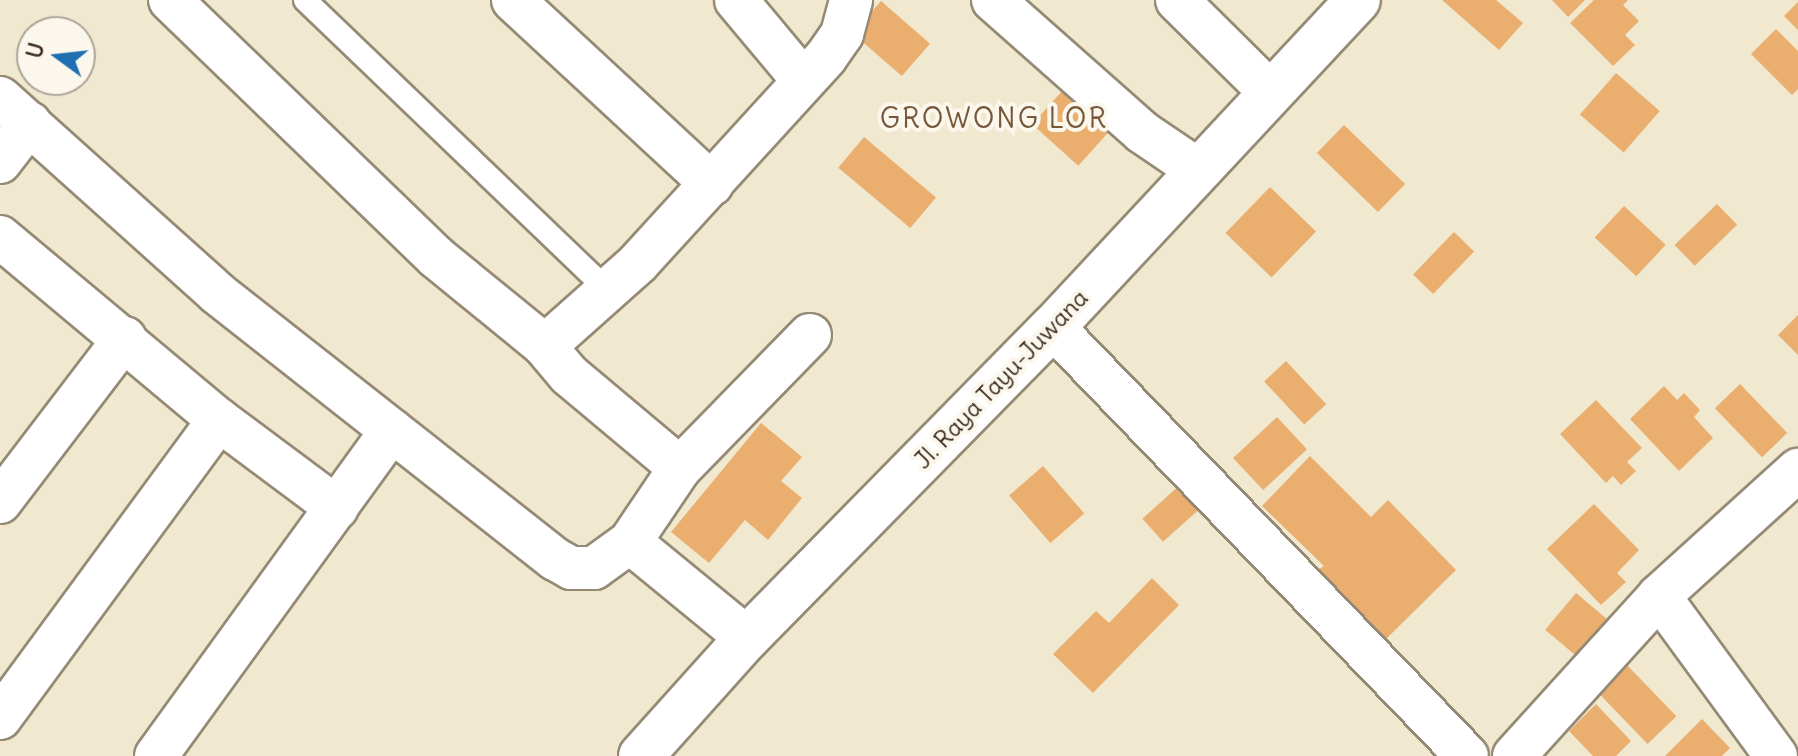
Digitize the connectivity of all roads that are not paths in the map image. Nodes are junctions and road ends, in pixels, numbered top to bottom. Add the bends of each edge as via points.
1 (170, 0) edge
2 (305, 0) edge
3 (513, 0) edge
4 (736, 0) edge
5 (851, 0) edge
6 (993, 0) edge
7 (1177, 0) edge
8 (1358, 0) edge
9 (1244, 67) junction
10 (802, 79) junction
11 (15, 110) edge
12 (1170, 151) junction
13 (0, 162) edge
14 (712, 184) junction
15 (0, 237) edge
16 (608, 291) junction
17 (1053, 327) junction
18 (810, 335) dead end
19 (125, 338) junction
20 (545, 346) junction
21 (219, 420) junction
22 (392, 430) junction
23 (680, 468) junction
24 (1798, 470) edge
25 (0, 502) edge
26 (337, 508) junction
27 (630, 542) junction
28 (1659, 596) junction
29 (747, 638) junction
30 (0, 718) edge
31 (156, 756) edge
32 (641, 756) edge
33 (1467, 756) edge
34 (1514, 756) edge
35 (1776, 756) edge

1 - 20 street via 436,257
2 - 16 lane
3 - 14 street
4 - 10 street
5 - 10 street via 842,34
6 - 12 street
7 - 9 street
8 - 9 main road, Jl. Raya Tayu-Juwana
9 - 12 main road, Jl. Raya Tayu-Juwana
10 - 14 street
11 - 13 street
11 - 22 street via 217,293
12 - 17 main road, Jl. Raya Tayu-Juwana
14 - 16 street
15 - 19 street
16 - 20 street
17 - 29 main road, Jl. Raya Tayu-Juwana
17 - 33 street
18 - 23 street
19 - 21 street
19 - 25 street
20 - 23 street via 569,375
21 - 26 street
21 - 30 street
22 - 26 street
22 - 27 street via 571,568 594,568
23 - 27 street
24 - 28 street
26 - 31 street
27 - 29 street
28 - 34 street
28 - 35 street
29 - 32 main road, Jl. Raya Tayu-Juwana

